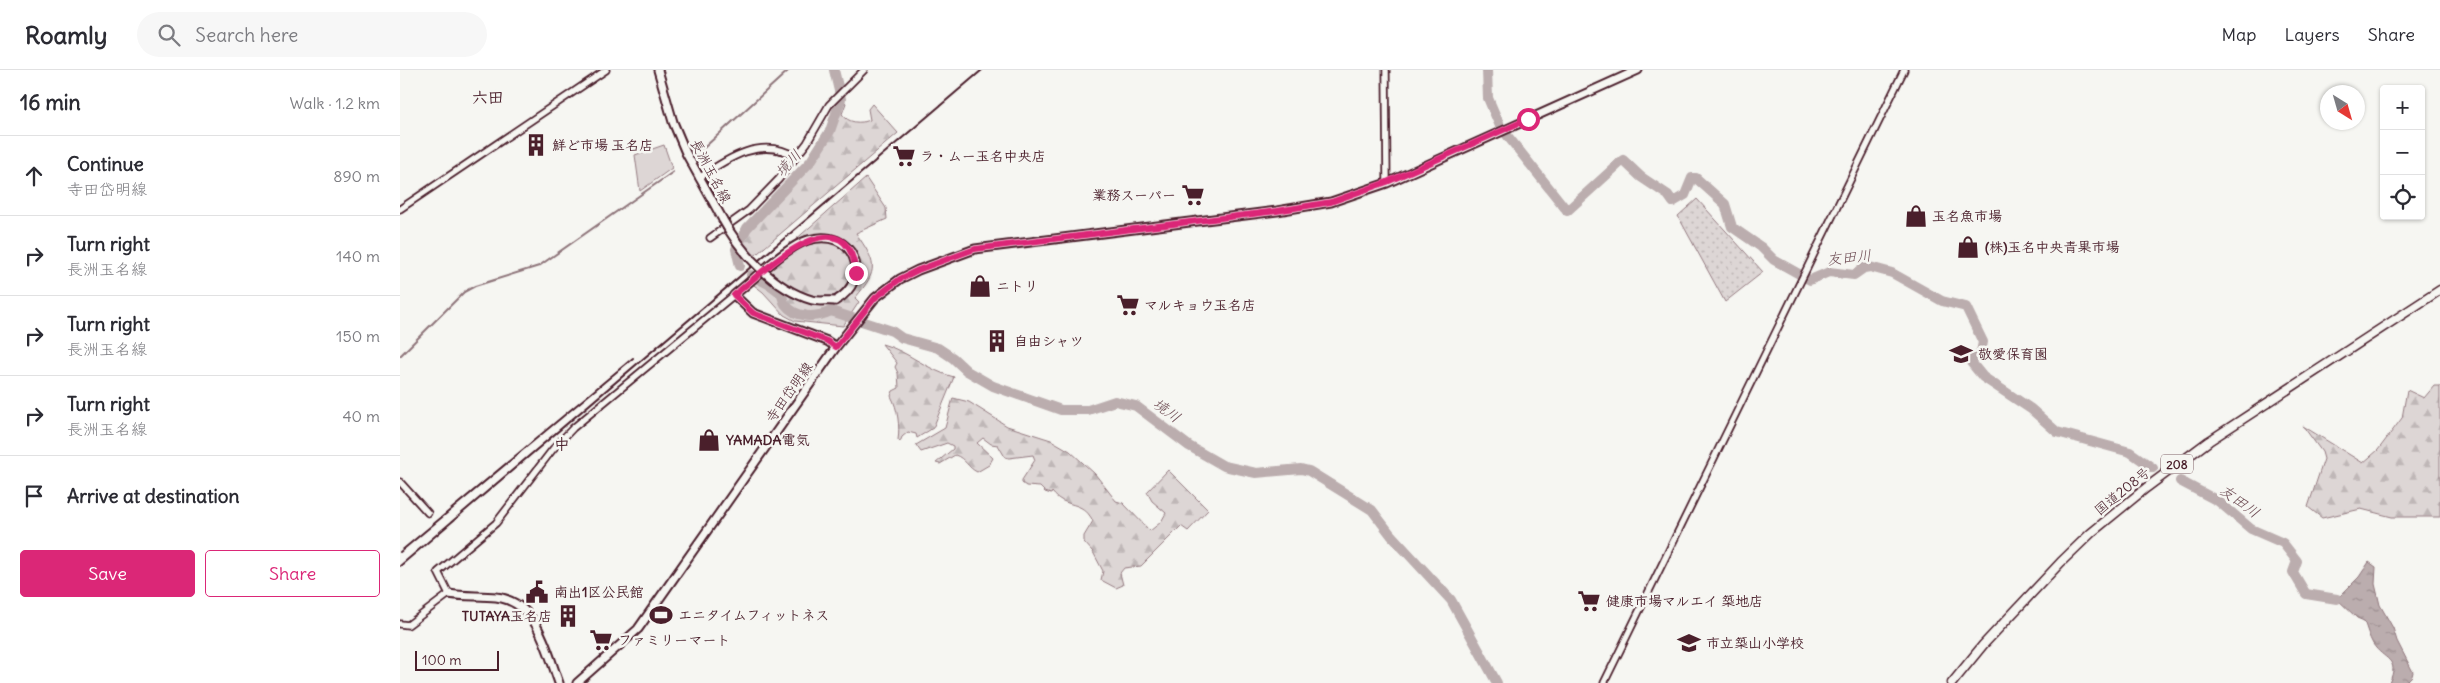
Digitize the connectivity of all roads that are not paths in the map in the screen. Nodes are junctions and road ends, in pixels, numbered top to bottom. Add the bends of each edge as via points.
1 (606, 70) edge
2 (658, 70) edge
3 (864, 70) edge
4 (1386, 70) edge
5 (1638, 70) edge
6 (1904, 70) edge
7 (796, 158) junction
8 (699, 178) junction
9 (1387, 182) junction
10 (400, 209) edge
11 (710, 238) dead end
12 (2440, 290) edge
13 (734, 295) junction
14 (836, 347) junction
15 (400, 482) edge
16 (428, 513) dead end
17 (449, 594) junction
18 (400, 624) edge
19 (559, 683) edge
20 (578, 683) edge
21 (1604, 683) edge
22 (1952, 683) edge

1 - 10 street
2 - 8 main road, 長洲玉名線 via 673,122
3 - 7 street via 832,101
4 - 9 street
5 - 9 main road, 寺田岱明線
6 - 21 street
7 - 8 street via 784,150 770,147 751,150
7 - 11 street via 749,210
8 - 13 main road, 長洲玉名線, bridge via 735,240 752,259 781,285 813,300 835,301 850,289 856,273 851,251 841,241 830,237 800,243 758,276 750,282
9 - 14 main road, 寺田岱明線 via 1331,202 1277,211 975,249 918,270 889,287 875,298
12 - 22 highway, 国道208号 / 208 via 2208,441 2146,488 2061,562
13 - 14 main road via 753,313
13 - 17 street via 573,428 496,523 438,572
14 - 20 main road, 寺田岱明線 via 638,629
15 - 16 street
17 - 18 street via 408,625
17 - 19 main road via 498,597 520,606 536,623

